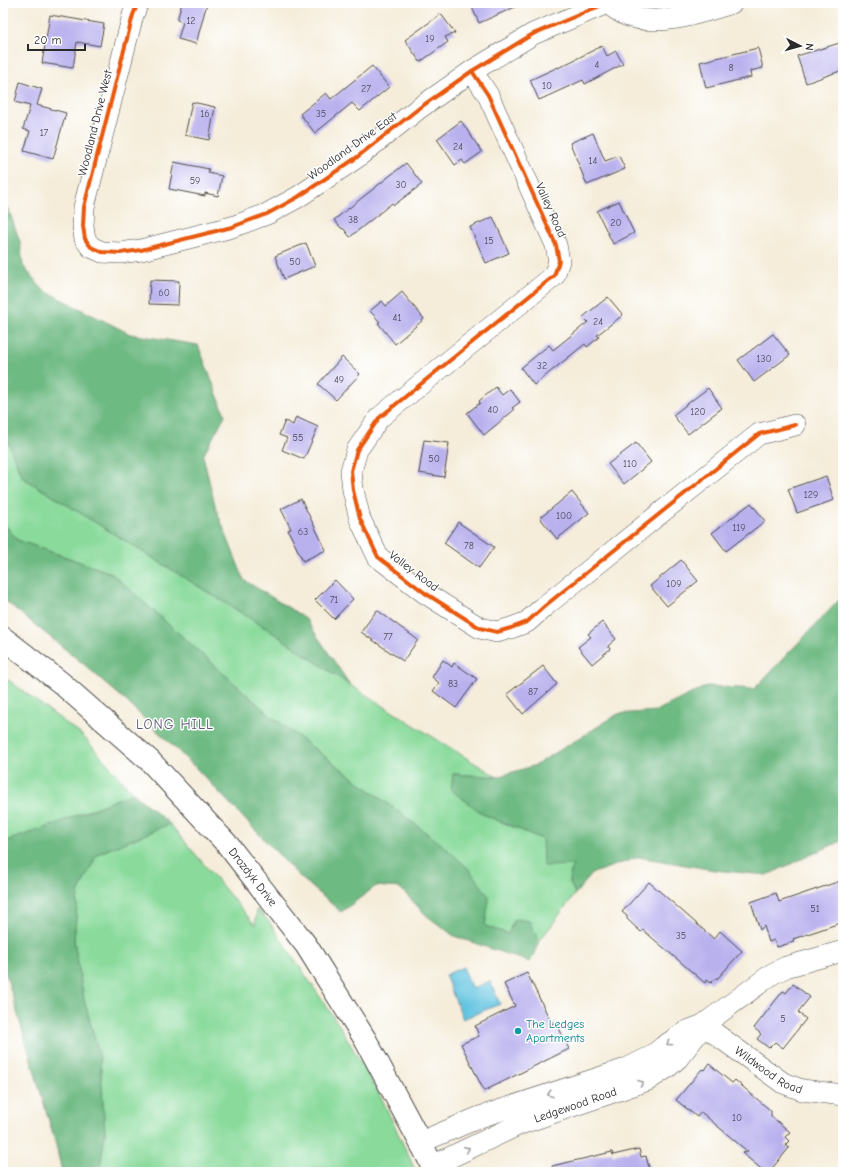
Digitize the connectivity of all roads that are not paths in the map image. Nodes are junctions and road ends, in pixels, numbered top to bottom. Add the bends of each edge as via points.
1 (138, 3) edge
2 (607, 3) edge
3 (732, 3) edge
4 (472, 71) junction
5 (91, 247) joint
6 (795, 425) dead end
7 (3, 638) edge
8 (843, 951) edge
9 (703, 1025) junction
10 (843, 1095) edge
11 (421, 1142) junction
12 (434, 1169) edge

1 - 5 street, Woodland Drive West via 84,207 85,238
2 - 3 street via 627,16 649,20 679,18
2 - 4 street, Woodland Drive East via 533,34
4 - 5 street, Woodland Drive East via 418,108 356,158 298,197 267,214 232,227 141,250 102,252
4 - 6 street, Valley Road via 488,95 556,245 559,261 554,276 380,418 357,450 351,471 353,490 360,519 378,557 425,593 480,628 496,632 511,628 527,622 758,434
7 - 11 street, Drozdyk Drive via 60,682 150,760 227,844 306,945 365,1039
8 - 9 street, Ledgewood Road via 786,967 772,974
9 - 10 street, Wildwood Road via 783,1083 802,1090
9 -> 11 street, Ledgewood Road via 687,1031 652,1056 626,1069 480,1117
12 -> 9 street, Ledgewood Road via 520,1124 648,1080 678,1058
11 - 12 street, Drozdyk Drive

